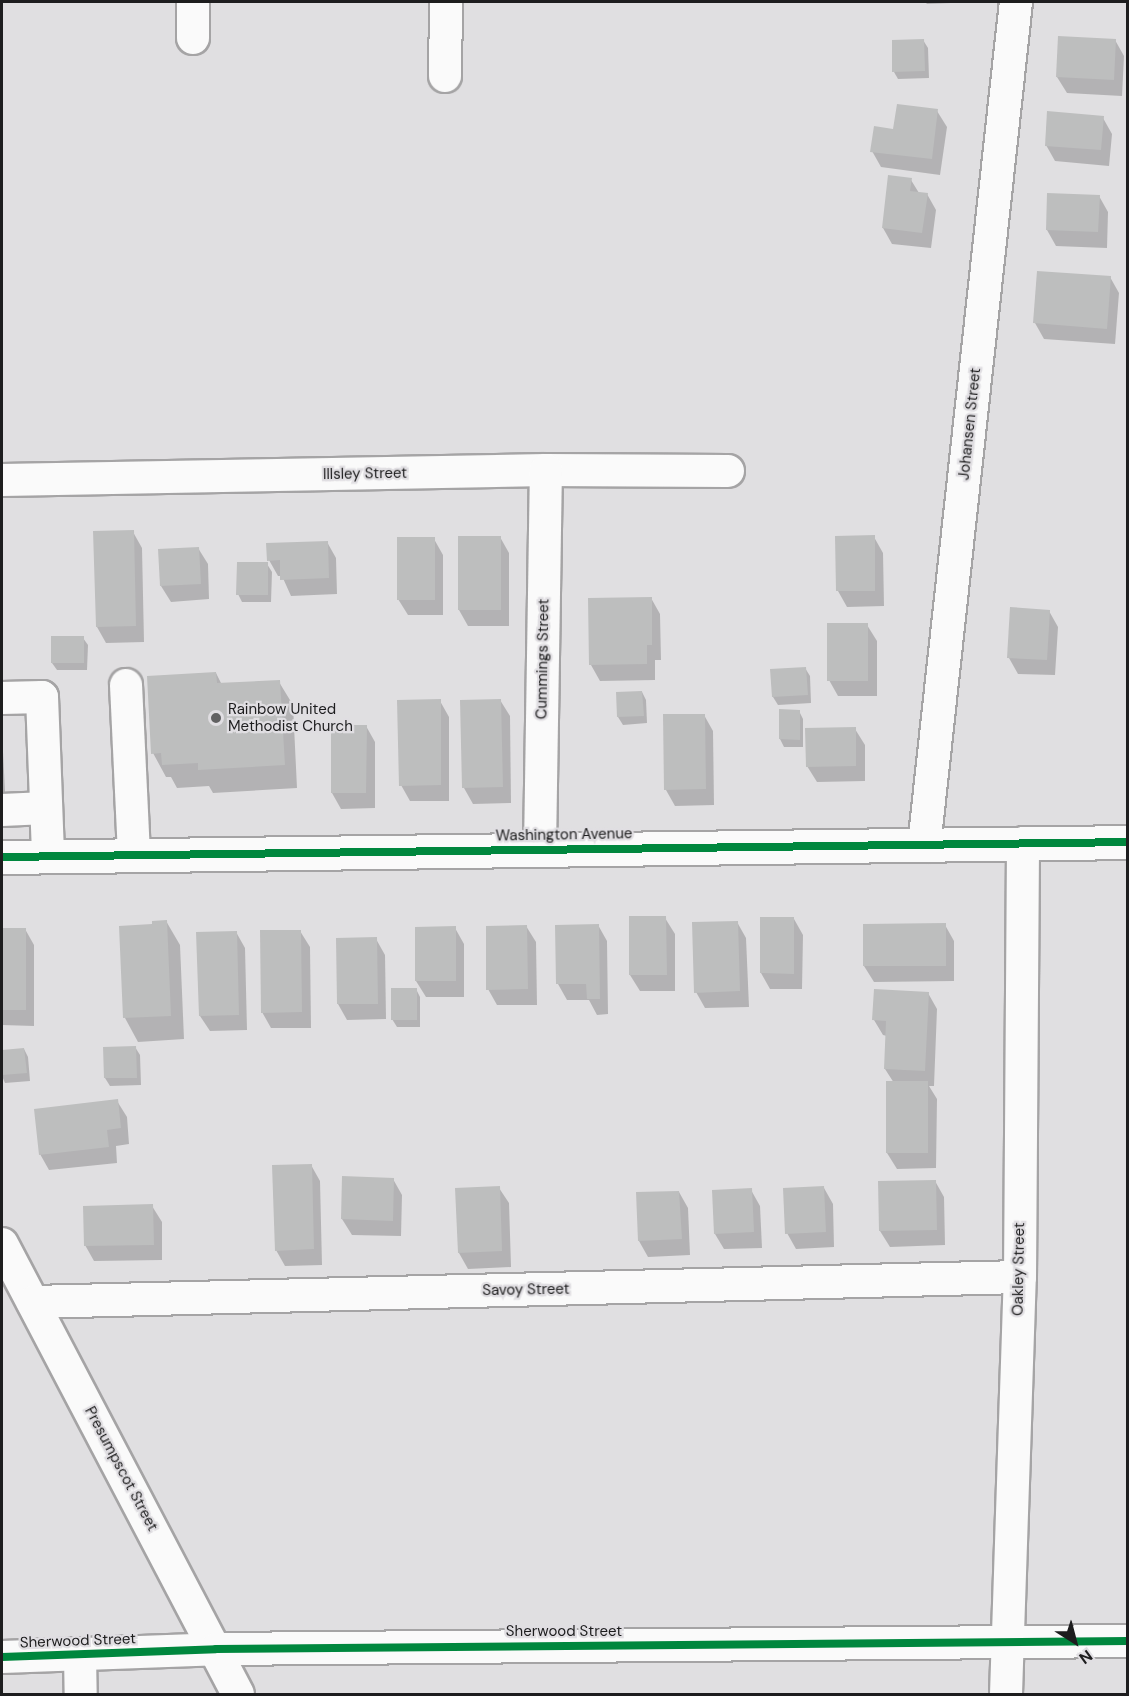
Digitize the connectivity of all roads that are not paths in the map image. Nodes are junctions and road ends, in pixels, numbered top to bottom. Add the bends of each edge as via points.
1 (193, 2) edge
2 (446, 2) edge
3 (1016, 2) edge
4 (192, 38) dead end
5 (446, 76) dead end
6 (546, 470) junction
7 (728, 471) dead end
8 (2, 480) edge
9 (126, 685) dead end
10 (2, 698) edge
11 (46, 808) junction
12 (2, 810) edge
13 (1128, 842) edge
14 (1023, 843) junction
15 (924, 846) junction
16 (540, 848) junction
17 (134, 855) junction
18 (48, 856) junction
19 (2, 857) edge
20 (2, 1244) edge
21 (1020, 1277) junction
22 (33, 1302) junction
23 (1128, 1641) edge
24 (1006, 1642) junction
25 (216, 1648) junction
26 (80, 1655) junction
27 (2, 1657) edge
28 (81, 1695) edge
29 (238, 1695) edge
30 (1006, 1695) edge

1 - 4 street
2 - 5 street
3 - 15 street, Johansen Street
6 - 7 street, Illsley Street
6 - 8 street, Illsley Street
6 - 16 street, Cummings Street
9 - 17 street
10 - 11 street via 42,697
11 - 12 street
11 - 18 street
13 - 14 main road, Washington Avenue
14 - 15 main road, Washington Avenue
14 - 21 street, Oakley Street
15 - 16 main road, Washington Avenue
16 - 17 main road, Washington Avenue
17 - 18 main road, Washington Avenue
18 - 19 main road, Washington Avenue
20 - 22 street, Presumpscot Street
21 - 22 street, Savoy Street
21 - 24 street, Oakley Street
22 - 25 street, Presumpscot Street
23 - 24 street, Sherwood Street
24 - 25 street, Sherwood Street
24 - 30 street, Oakley Street
25 - 26 street, Sherwood Street
25 - 29 street, Presumpscot Street
26 - 27 street, Sherwood Street
26 - 28 street

